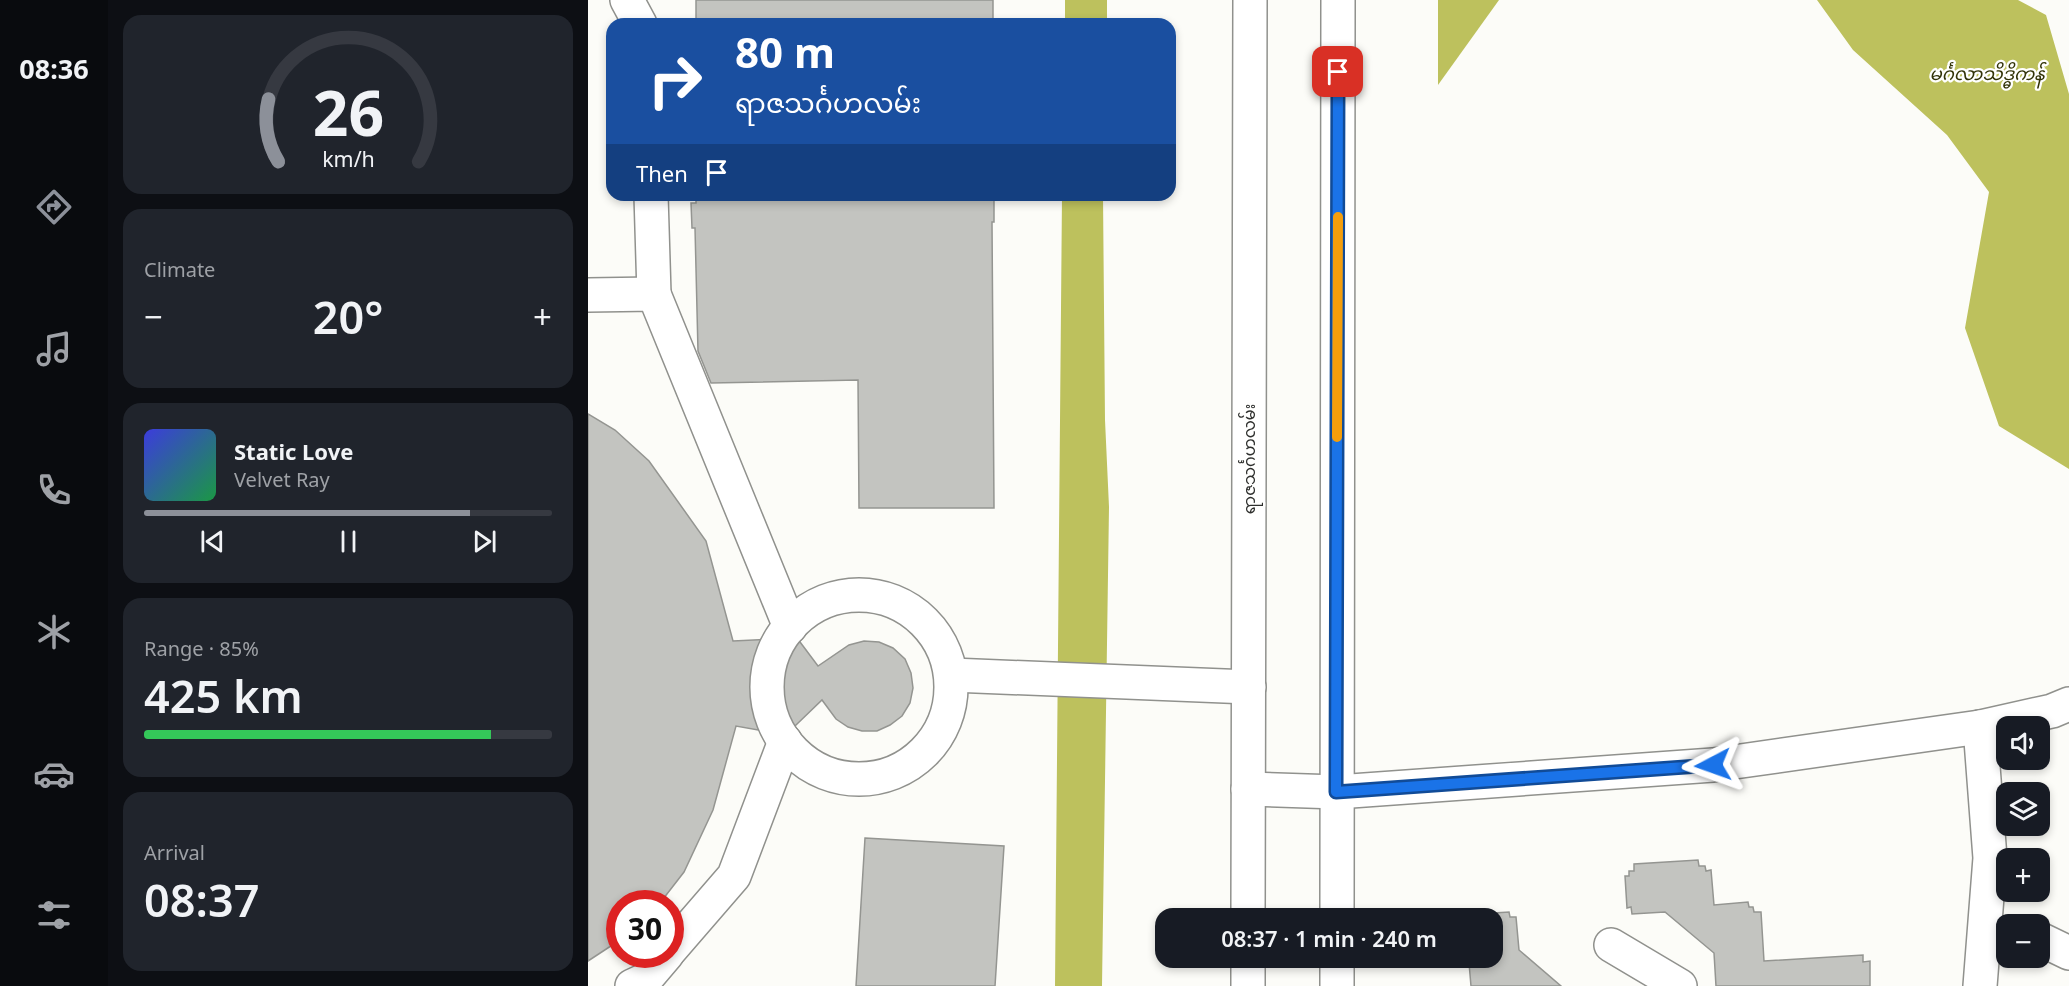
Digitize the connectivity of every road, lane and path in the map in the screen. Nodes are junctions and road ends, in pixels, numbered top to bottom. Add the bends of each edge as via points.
1 (627, 0) edge
2 (1250, 0) edge
3 (1338, 0) edge
4 (637, 18) edge
5 (651, 201) edge
6 (654, 294) junction
7 (588, 295) edge
8 (790, 627) junction
9 (952, 675) junction
10 (1249, 687) junction
11 (2069, 704) edge
12 (1980, 727) junction
13 (785, 741) junction
14 (1248, 789) junction
15 (1336, 792) junction
16 (1248, 908) edge
17 (1336, 908) edge
18 (1996, 919) edge
19 (684, 934) edge
20 (2050, 944) edge
21 (1611, 945) dead end
22 (2069, 953) edge
23 (655, 968) edge
24 (1248, 968) edge
25 (1336, 968) edge
26 (632, 986) edge
27 (1248, 986) edge
28 (1336, 986) edge
29 (1680, 986) edge
30 (1980, 986) edge

1 - 4 main road
2 - 10 main road, ရာဇသင်္ဂဟလမ်း
3 - 15 main road
5 - 6 main road
6 - 7 main road
6 - 8 main road
8 - 9 main road via 805,613 843,597 884,599 921,618 945,651
8 - 13 main road via 770,663 767,683 768,704
9 - 10 main road
9 - 13 main road via 948,712 941,731 921,755 895,772 875,778 834,776 798,756
10 - 14 main road, ရာဇသင်္ဂဟလမ်း
11 - 12 main road
12 - 15 main road via 1713,765
12 - 18 main road
13 - 19 main road via 734,876
14 - 15 main road
14 - 16 main road, ရာဇသင်္ဂဟလမ်း
15 - 17 main road
18 - 30 main road
20 - 22 main road
21 - 29 main road
23 - 26 main road via 645,980
24 - 27 main road
25 - 28 main road

